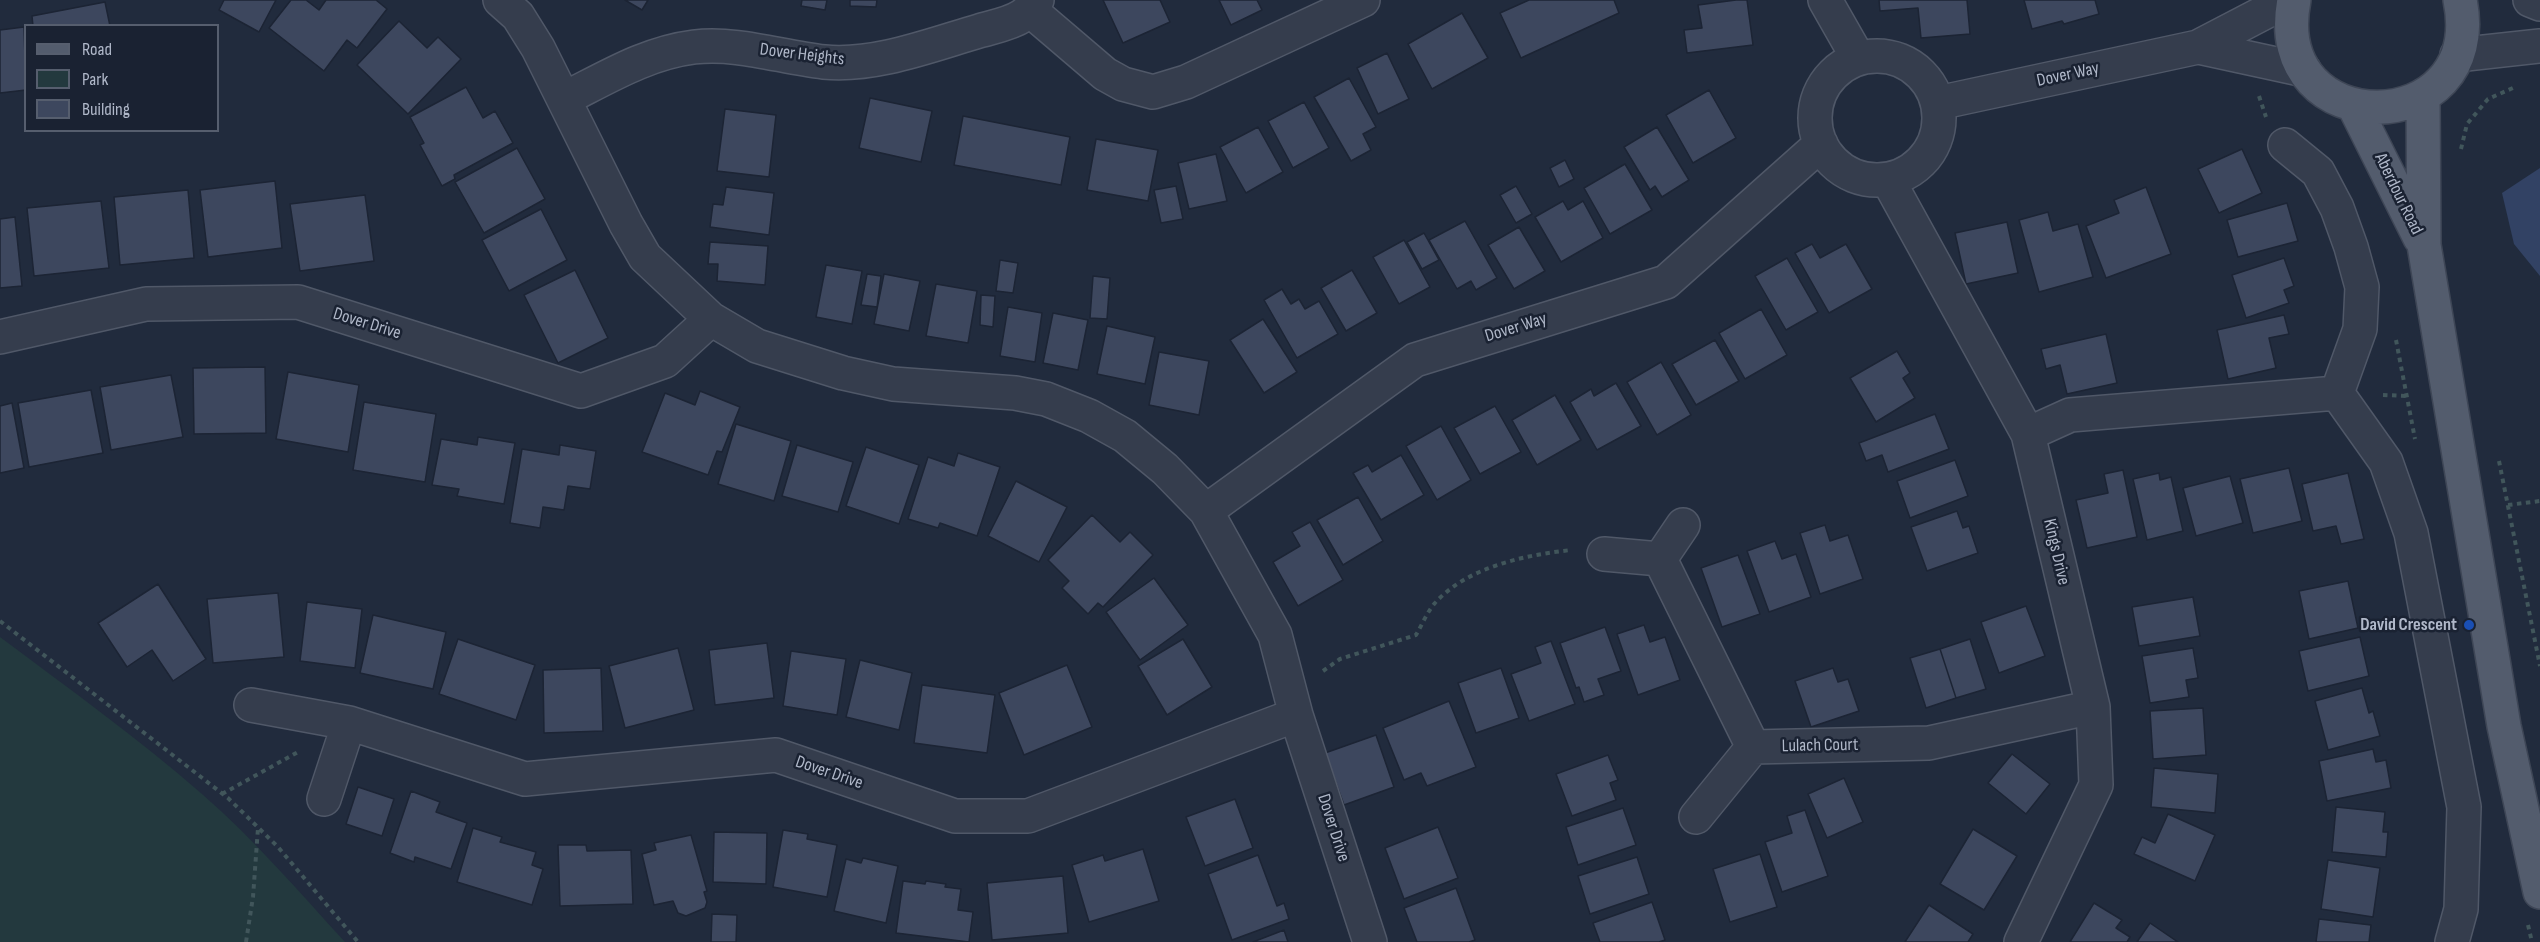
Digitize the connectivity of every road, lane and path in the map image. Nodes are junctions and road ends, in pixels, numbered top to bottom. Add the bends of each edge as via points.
1 (500, 0) edge
2 (1363, 0) edge
3 (1825, 0) edge
4 (2288, 0) edge
5 (2294, 0) edge
6 (2460, 0) edge
7 (2530, 0) edge
8 (2540, 4) edge
9 (1034, 5) edge
10 (2540, 46) edge
11 (2198, 47) junction
12 (2457, 55) junction
13 (1858, 58) junction
14 (2304, 70) junction
15 (2518, 86) dead end
16 (2423, 96) junction
17 (564, 99) junction
18 (1938, 103) junction
19 (2355, 105) junction
20 (1821, 144) junction
21 (2285, 146) dead end
22 (2460, 154) dead end
23 (1888, 180) junction
24 (2424, 245) junction
25 (711, 319) junction
26 (0, 338) edge
27 (2337, 393) junction
28 (2028, 434) junction
29 (2499, 459) dead end
30 (2540, 501) edge
31 (2508, 506) junction
32 (1206, 511) junction
33 (1683, 525) dead end
34 (1604, 554) joint
35 (1660, 559) junction
36 (0, 621) edge
37 (2540, 666) edge
38 (1293, 701) junction
39 (251, 705) dead end
40 (2093, 707) junction
41 (349, 723) junction
42 (1752, 747) junction
43 (300, 750) dead end
44 (222, 794) junction
45 (324, 799) dead end
46 (1696, 817) dead end
47 (258, 828) junction
48 (2540, 892) edge
49 (246, 942) edge
50 (358, 942) edge
51 (1370, 942) edge
52 (2021, 942) edge
53 (2452, 942) edge

1 - 17 street, Dover Drive via 518,16
2 - 9 street via 1196,78 1153,92 1123,84 1105,74
3 - 13 street
4 - 11 street
5 - 14 main road via 2291,34
6 - 12 main road via 2463,35
7 - 8 street
9 - 17 street, Dover Heights via 1020,18 949,40 844,62 721,46 664,52
10 - 12 street
11 - 14 street
11 - 18 street, Dover Way
12 - 16 main road via 2437,85
13 - 18 street via 1879,55 1904,61 1923,76
13 - 20 street via 1834,72 1818,96 1815,116
14 - 19 main road via 2326,92
15 - 22 path via 2488,99 2467,123
16 - 19 main road via 2390,108
16 - 24 main road, Aberdour Road
17 - 25 street, Dover Drive via 645,257
18 - 23 street via 1938,132 1929,152 1907,173
19 - 24 main road, Aberdour Road
20 - 23 street via 1837,166 1851,174
20 - 32 street, Dover Way via 1666,282 1415,360
21 - 27 street via 2318,172 2337,208 2362,287 2360,329
23 - 28 street, Kings Drive
24 - 48 main road via 2502,715
25 - 26 street, Dover Drive via 665,361 580,391 298,302 146,304
25 - 32 street, Dover Drive via 758,346 843,373 893,384 1046,399 1125,436
27 - 28 street via 2070,415
27 - 53 street via 2386,462 2411,533 2464,807 2461,909
28 - 40 street, Kings Drive
29 - 31 path
30 - 31 path
31 - 37 path
32 - 38 street, Dover Drive via 1275,635
33 - 35 street
34 - 35 street
34 - 38 path via 1578,550 1539,554 1461,581 1434,603 1416,635 1340,660 1317,676
35 - 42 street
36 - 44 path
38 - 41 street, Dover Drive via 1028,816 955,816 776,755 525,779
38 - 51 street, Dover Drive
39 - 41 street, Dover Drive
40 - 42 street, Lulach Court via 1929,743
40 - 52 street, Kings Drive via 2096,785
41 - 45 street
42 - 46 street
43 - 44 path
44 - 47 path
47 - 49 path
47 - 50 path

